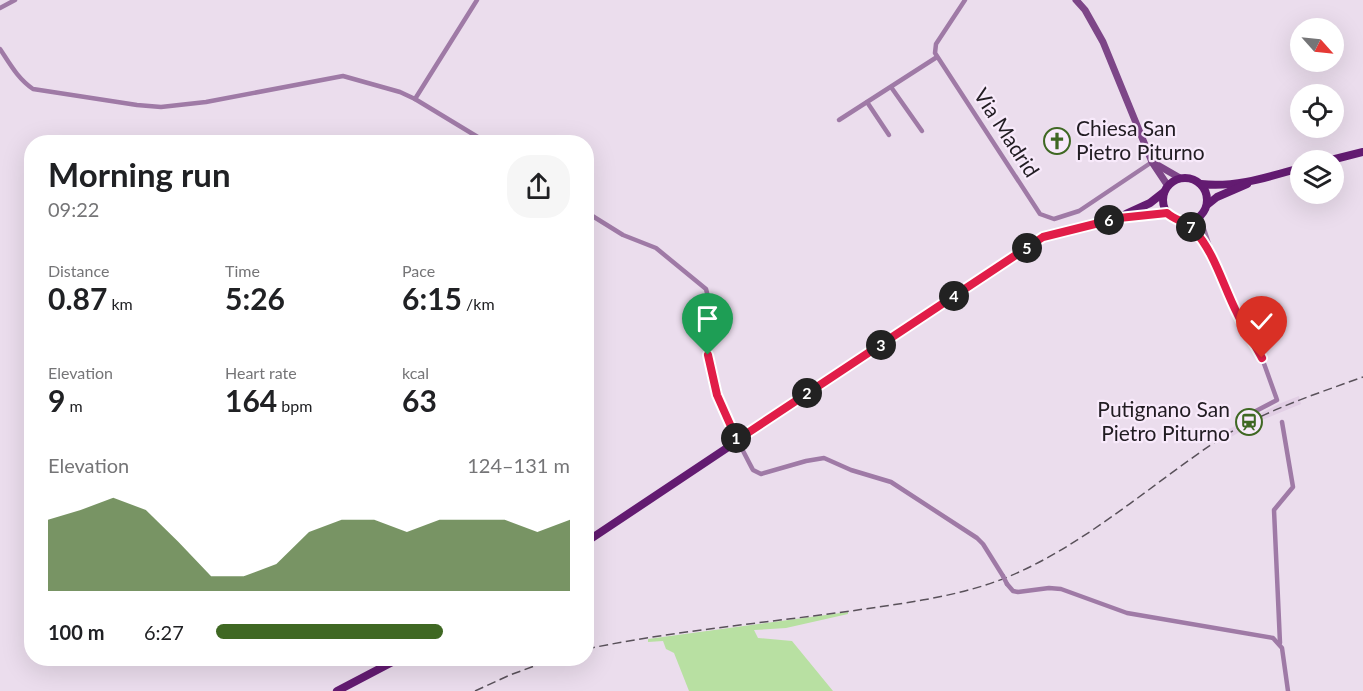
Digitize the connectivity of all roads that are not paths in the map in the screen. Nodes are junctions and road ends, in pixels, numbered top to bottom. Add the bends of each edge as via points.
1 (15, 0) edge
2 (477, 0) edge
3 (966, 0) edge
4 (1076, 0) edge
5 (0, 8) edge
6 (0, 49) edge
7 (937, 57) junction
8 (891, 87) junction
9 (415, 99) junction
10 (867, 102) junction
11 (839, 120) dead end
12 (922, 131) dead end
13 (474, 135) edge
14 (889, 135) dead end
15 (1363, 152) edge
16 (1344, 157) edge
17 (1152, 162) junction
18 (1290, 171) edge
19 (1180, 178) junction
20 (1260, 179) junction
21 (1201, 184) junction
22 (1166, 189) junction
23 (1207, 205) junction
24 (1167, 213) junction
25 (594, 217) edge
26 (1200, 217) junction
27 (1119, 218) junction
28 (1186, 222) junction
29 (1213, 259) junction
30 (1250, 416) dead end
31 (1282, 422) dead end
32 (737, 440) junction
33 (594, 537) edge
34 (1279, 643) junction
35 (385, 666) edge
36 (337, 691) edge
37 (1288, 691) edge

1 - 5 street
2 - 9 street
3 - 7 street via 936,44
4 - 17 street via 1103,42
6 - 9 street via 14,72 33,89 137,105 206,102 343,76
7 - 8 street
7 - 17 street, Via Madrid via 1040,214 1054,219 1079,211
8 - 10 street
8 - 12 street
9 - 13 street
10 - 11 street
10 - 14 street
15 - 16 main road
17 - 19 street
17 - 22 street
18 - 20 main road
19 - 21 main road via 1188,177
19 - 22 main road
20 - 21 main road
20 - 23 main road
21 - 23 main road via 1208,197
22 - 24 main road via 1163,199
22 - 27 main road via 1150,203
23 - 26 main road
24 - 27 main road
24 - 28 main road
25 - 32 street via 623,236 656,248 706,289 711,373
26 - 28 main road
26 - 29 street
27 - 32 main road via 1043,237
28 - 29 street
29 - 30 street via 1237,315 1262,358 1277,400
31 - 34 street via 1293,487 1274,510
32 - 33 main road
32 - 34 street, bridge via 753,470 761,474 824,458 891,482 977,538 1013,591 1061,589 1127,613 1261,636
34 - 37 street
35 - 36 main road

